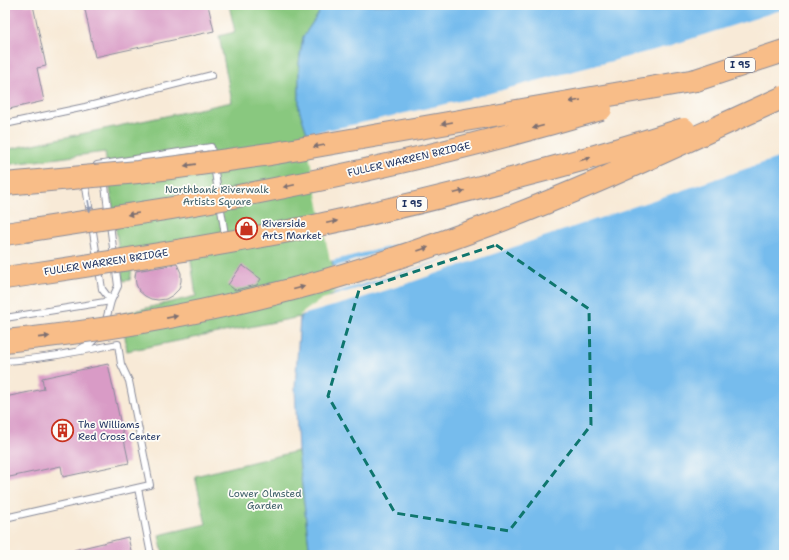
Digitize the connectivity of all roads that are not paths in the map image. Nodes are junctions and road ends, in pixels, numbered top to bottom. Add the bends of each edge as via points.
1 (784, 51) edge
2 (212, 75) dead end
3 (696, 80) junction
4 (784, 97) edge
5 (5, 124) edge
6 (102, 164) junction
7 (36, 175) dead end
8 (5, 180) edge
9 (5, 184) edge
10 (12, 232) edge
11 (210, 238) dead end
12 (121, 251) dead end
13 (105, 253) junction
14 (89, 256) dead end
15 (5, 278) edge
16 (111, 301) junction
17 (5, 318) edge
18 (5, 341) edge
19 (72, 352) junction
20 (5, 361) edge
21 (138, 488) junction
22 (5, 518) edge
23 (151, 555) edge

1 - 3 highway, FULLER WARREN BRIDGE / I 95
2 - 5 lane via 86,107
3 -> 9 highway, bridge via 270,154 145,171
3 -> 10 highway, FULLER WARREN BRIDGE / I 95, bridge via 520,132 344,174 179,206
15 -> 4 highway, FULLER WARREN BRIDGE / I 95, bridge via 255,237 418,202 615,150
18 -> 4 highway, bridge via 166,318 270,295 358,271 524,212
6 - 11 lane via 211,148 225,235
6 - 13 lane
6 -> 13 lane via 86,167
7 - 8 lane
12 - 13 lane
13 - 14 lane
13 - 16 lane via 102,289
13 - 16 lane via 118,286
16 - 17 lane
16 - 19 lane via 107,319 98,336 83,348
19 - 20 lane
19 - 21 lane via 118,344 121,364 129,381 150,485
21 - 22 lane
21 - 23 lane

